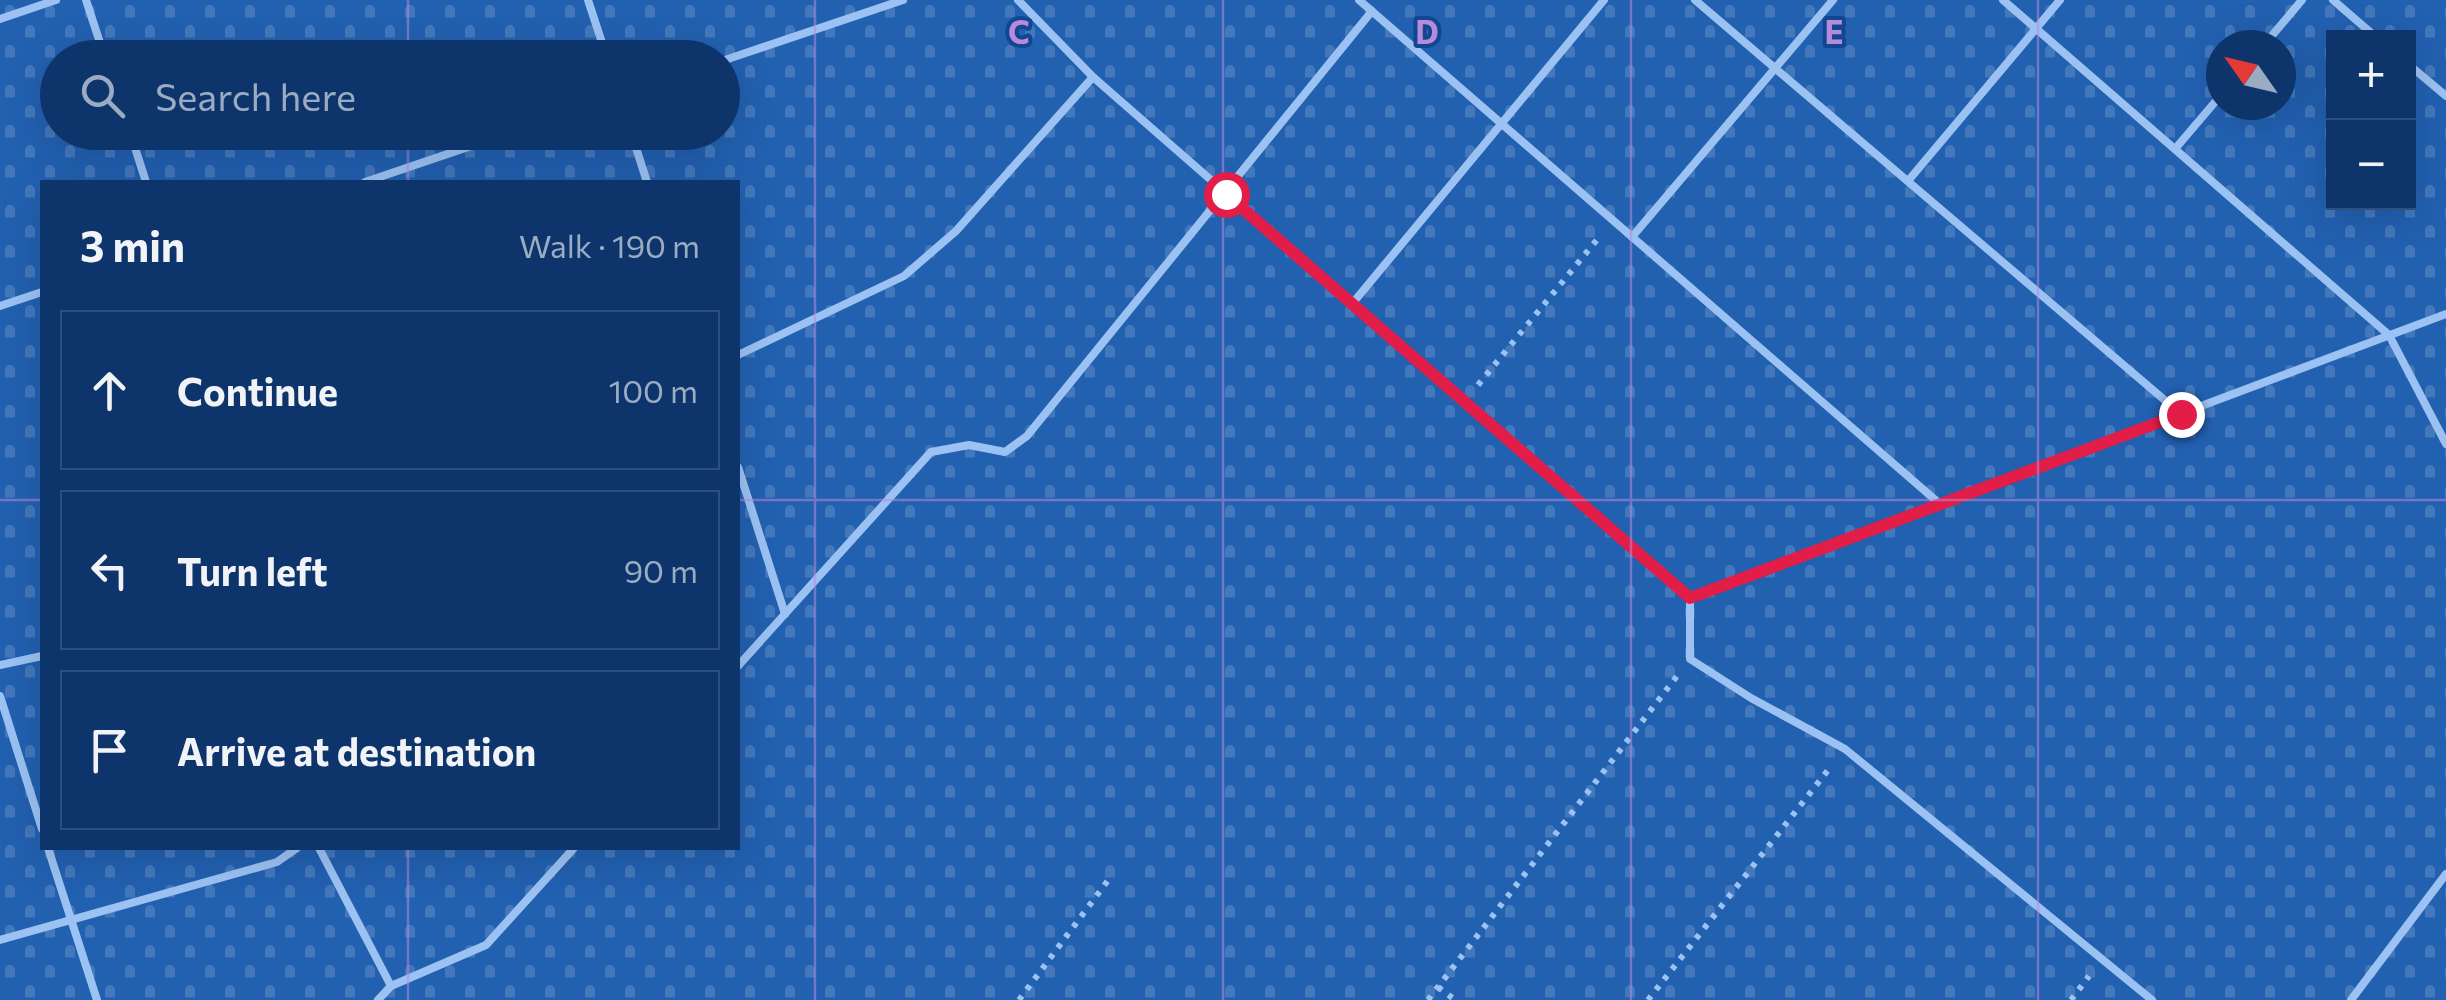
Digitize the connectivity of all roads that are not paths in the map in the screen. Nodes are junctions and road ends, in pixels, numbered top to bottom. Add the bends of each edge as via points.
1 (56, 0) edge
2 (86, 0) edge
3 (588, 0) edge
4 (903, 0) edge
5 (1018, 0) edge
6 (1359, 0) edge
7 (1604, 0) edge
8 (1696, 0) edge
9 (1833, 0) edge
10 (2003, 0) edge
11 (2060, 0) edge
12 (2302, 0) edge
13 (2333, 0) edge
14 (1372, 12) junction
15 (0, 18) edge
16 (2036, 28) junction
17 (2277, 30) edge
18 (2368, 30) edge
19 (99, 40) edge
20 (601, 40) edge
21 (740, 55) edge
22 (1776, 68) junction
23 (2416, 71) edge
24 (1093, 76) junction
25 (2446, 96) edge
26 (2206, 113) edge
27 (1502, 124) junction
28 (2175, 149) junction
29 (136, 150) edge
30 (459, 150) edge
31 (636, 150) edge
32 (145, 180) edge
33 (371, 180) edge
34 (645, 180) edge
35 (1908, 180) junction
36 (1226, 194) junction
37 (1632, 237) junction
38 (40, 293) edge
39 (1352, 304) junction
40 (0, 306) edge
41 (2446, 314) edge
42 (2390, 335) junction
43 (740, 354) edge
44 (2181, 414) junction
45 (2446, 444) edge
46 (740, 473) edge
47 (1940, 504) junction
48 (1690, 598) junction
49 (785, 614) junction
50 (40, 656) edge
51 (740, 664) edge
52 (0, 665) edge
53 (0, 696) edge
54 (40, 823) edge
55 (49, 850) edge
56 (294, 850) edge
57 (320, 850) edge
58 (572, 850) edge
59 (2446, 874) edge
60 (71, 918) junction
61 (0, 940) edge
62 (391, 986) junction
63 (97, 1000) edge
64 (378, 1000) edge
65 (2152, 1000) edge
66 (2351, 1000) edge

1 - 15 lane
2 - 19 lane
3 - 20 lane
4 - 21 lane
5 - 24 lane
6 - 14 lane
7 - 27 lane
8 - 22 lane
9 - 22 lane
10 - 16 lane
11 - 16 lane
12 - 17 lane
13 - 18 lane
14 - 27 lane
14 - 36 lane
16 - 28 lane
16 - 35 lane
22 - 35 lane
22 - 37 lane
23 - 25 lane
24 - 36 lane
24 - 43 lane via 956,231 904,276
26 - 28 lane
27 - 37 lane
27 - 39 lane
28 - 42 lane
29 - 32 lane
30 - 33 lane
31 - 34 lane
35 - 44 lane
36 - 39 lane
36 - 49 lane via 1027,436 1005,452 970,444 931,452
37 - 47 lane
38 - 40 lane
39 - 48 lane
41 - 42 lane
42 - 44 lane
42 - 45 lane
44 - 47 lane
46 - 49 lane
47 - 48 lane
48 - 65 lane via 1690,659 1845,749
49 - 51 lane
50 - 52 lane
53 - 54 lane
55 - 60 lane
56 - 60 lane via 277,862
57 - 62 lane
58 - 62 lane via 486,945
59 - 66 lane
60 - 61 lane
60 - 63 lane
62 - 64 lane

